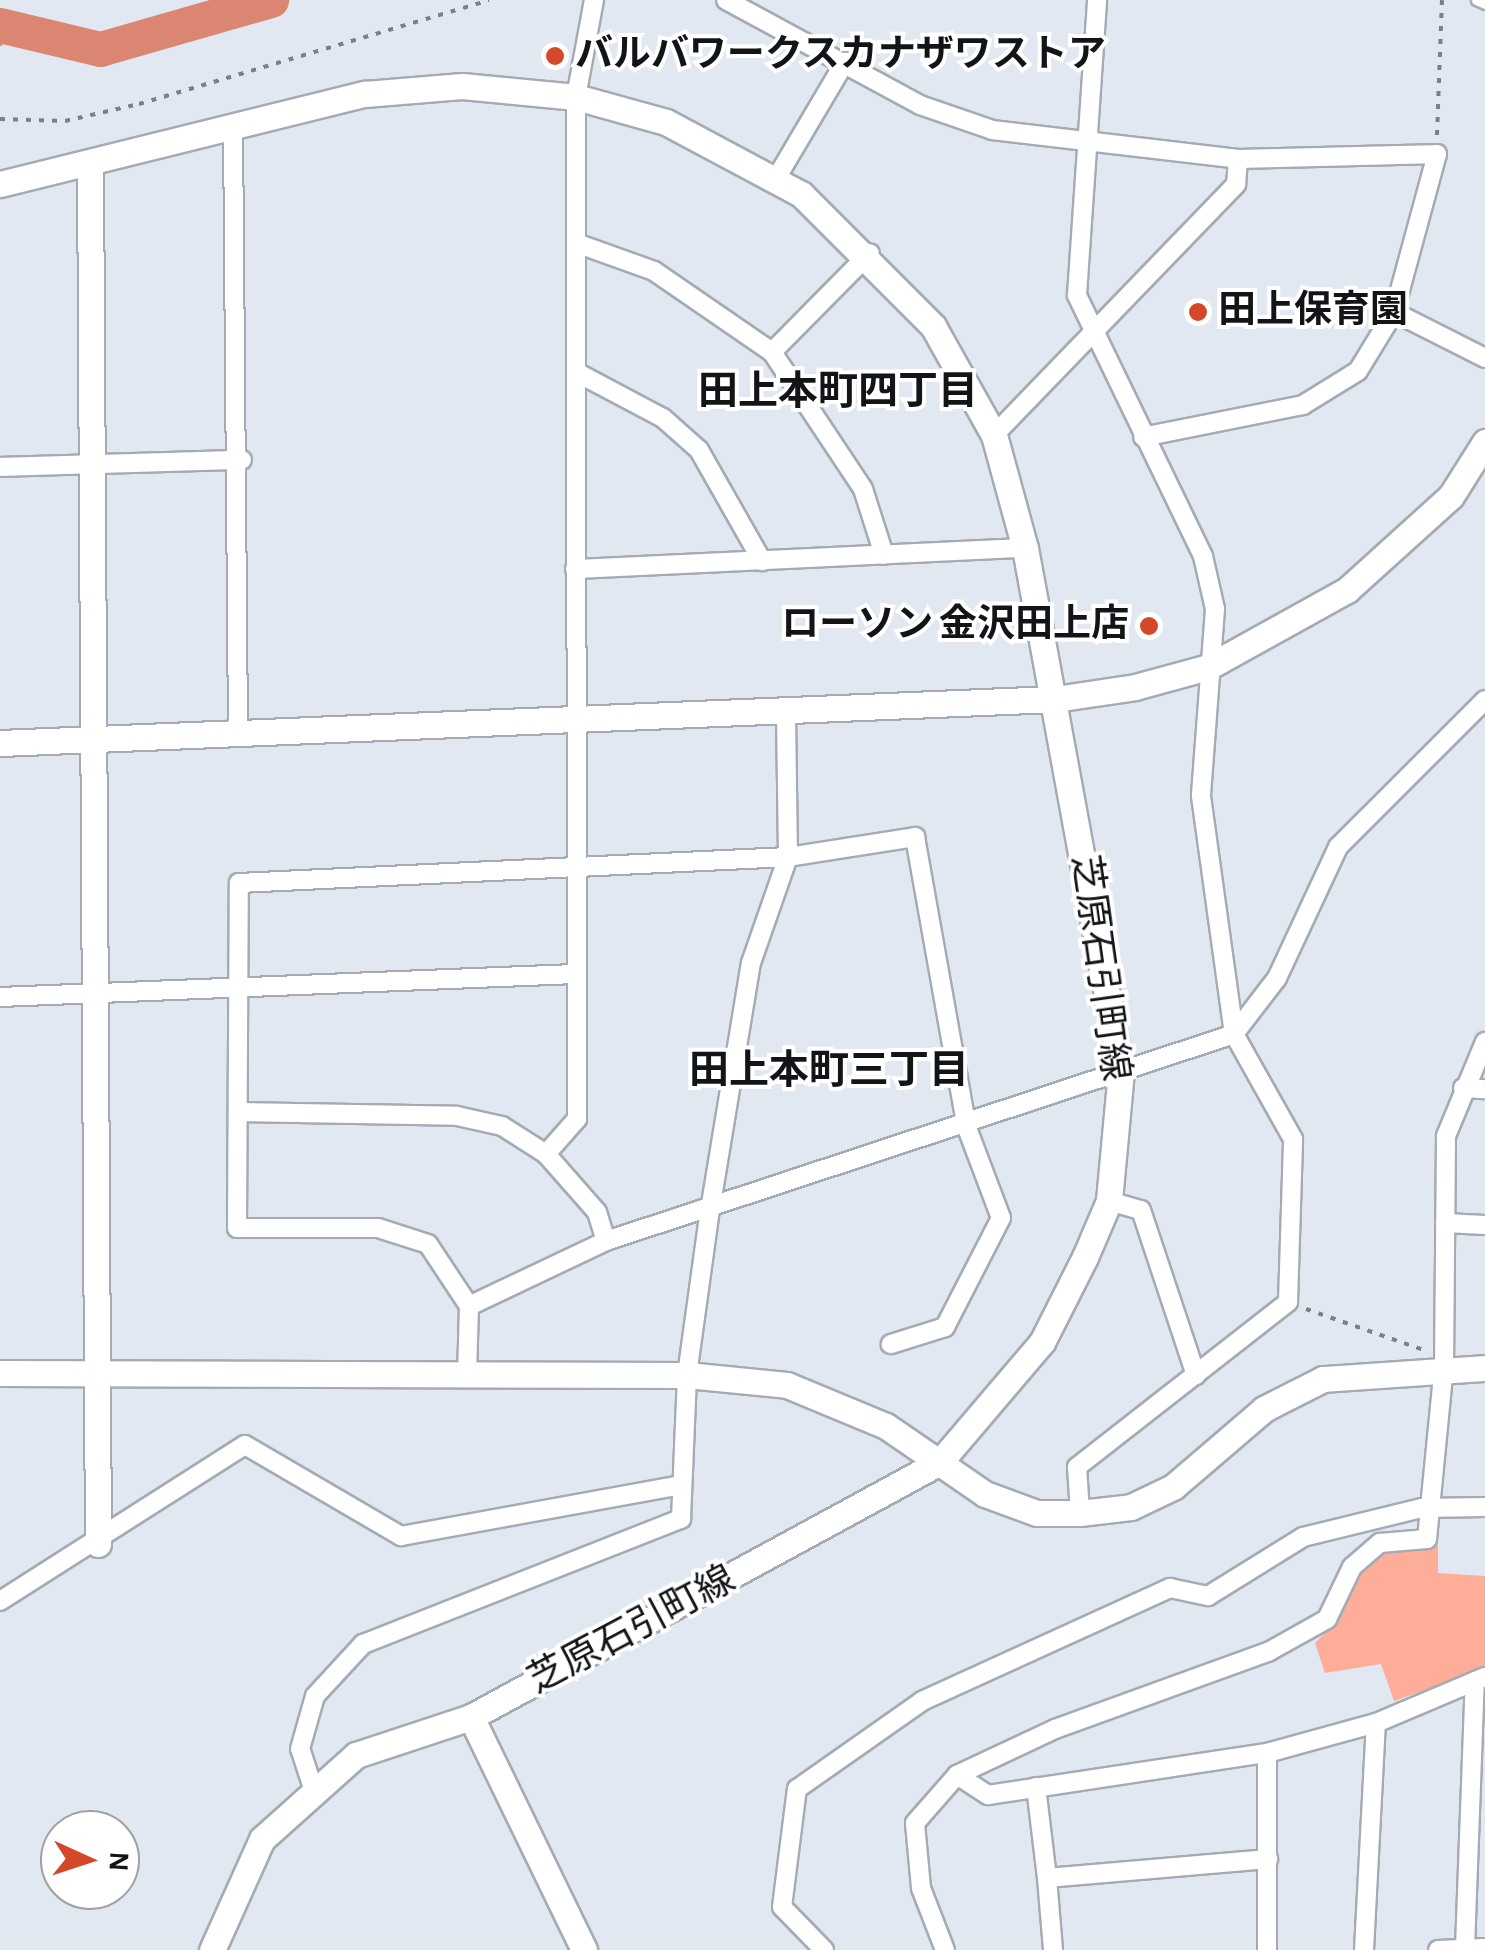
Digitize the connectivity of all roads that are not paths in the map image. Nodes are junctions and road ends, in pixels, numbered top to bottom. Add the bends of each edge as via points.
1 (594, 0) edge
2 (726, 0) edge
3 (1096, 0) edge
4 (1476, 0) edge
5 (1485, 4) edge
6 (844, 62) junction
7 (576, 98) junction
8 (233, 126) junction
9 (1089, 142) junction
10 (1238, 159) junction
11 (90, 163) junction
12 (776, 177) junction
13 (0, 184) edge
14 (576, 243) junction
15 (870, 253) junction
16 (1394, 312) junction
17 (1093, 332) junction
18 (772, 352) junction
19 (1485, 358) edge
20 (576, 372) junction
21 (994, 435) junction
22 (1143, 437) junction
23 (1485, 442) edge
24 (242, 460) junction
25 (92, 464) junction
26 (0, 467) edge
27 (1025, 548) junction
28 (884, 555) junction
29 (762, 561) junction
30 (575, 569) junction
31 (1208, 667) junction
32 (1055, 699) junction
33 (1485, 700) edge
34 (786, 709) junction
35 (577, 717) junction
36 (238, 736) junction
37 (92, 739) junction
38 (0, 743) edge
39 (788, 857) junction
40 (577, 870) junction
41 (576, 974) junction
42 (238, 988) junction
43 (93, 993) junction
44 (0, 998) edge
45 (1234, 1034) junction
46 (1485, 1042) edge
47 (1121, 1071) junction
48 (1463, 1088) junction
49 (1485, 1088) edge
50 (238, 1112) junction
51 (967, 1128) junction
52 (546, 1154) junction
53 (1109, 1201) junction
54 (710, 1210) junction
55 (1444, 1223) junction
56 (1485, 1225) edge
57 (606, 1241) junction
58 (469, 1306) junction
59 (891, 1344) dead end
60 (1444, 1367) junction
61 (1485, 1368) edge
62 (95, 1372) junction
63 (0, 1373) edge
64 (686, 1375) junction
65 (1196, 1375) junction
66 (467, 1377) junction
67 (940, 1462) junction
68 (681, 1484) junction
69 (1436, 1507) junction
70 (1485, 1507) edge
71 (1080, 1513) junction
72 (98, 1544) junction
73 (0, 1601) edge
74 (1480, 1679) edge
75 (472, 1716) junction
76 (1376, 1723) junction
77 (1267, 1752) junction
78 (957, 1776) junction
79 (312, 1785) junction
80 (1036, 1787) junction
81 (1268, 1860) junction
82 (1047, 1878) junction
83 (1465, 1948) edge
84 (1485, 1948) edge
85 (212, 1950) edge
86 (584, 1950) edge
87 (824, 1950) edge
88 (945, 1950) edge
89 (1053, 1950) edge
90 (1267, 1950) edge
91 (1364, 1950) edge
92 (1438, 1950) edge

1 - 7 street
2 - 6 street
3 - 9 street
4 - 5 lane
6 - 9 street via 920,105 992,130
6 - 12 street
7 - 8 street, 芝原石引町線 via 462,86 365,94
7 - 12 street, 芝原石引町線 via 666,122
7 - 14 street
8 - 11 street, 芝原石引町線
8 - 24 street
9 - 10 street
9 - 17 street via 1077,295
10 - 16 street via 1437,154
10 - 17 street via 1236,184
11 - 13 street, 芝原石引町線
11 - 25 street
12 - 15 street, 芝原石引町線
14 - 18 street via 654,271
14 - 20 street
15 - 18 street
15 - 21 street, 芝原石引町線 via 933,326
16 - 19 street
16 - 22 street via 1332,396
17 - 21 street
17 - 22 street
18 - 28 street via 862,489
20 - 29 street via 620,391 699,450
20 - 30 street
21 - 27 street, 芝原石引町線
22 - 31 street via 1203,556 1216,610
23 - 31 street via 1450,496 1399,548 1332,599
24 - 25 street
24 - 36 street
25 - 26 street
25 - 37 street
27 - 28 street
27 - 32 street, 芝原石引町線
28 - 29 street
29 - 30 street
30 - 35 street
31 - 32 street
31 - 45 street via 1200,795
32 - 34 street
32 - 47 street, 芝原石引町線
33 - 45 street via 1338,847 1276,978
34 - 35 street
34 - 39 street
35 - 36 street
35 - 40 street
36 - 37 street
37 - 38 street
37 - 43 street
39 - 40 street
39 - 51 street via 915,837
39 - 54 street via 751,963
40 - 41 street
40 - 42 street via 239,883
41 - 42 street
41 - 52 street via 577,1119
42 - 43 street
42 - 50 street
43 - 44 street
43 - 62 street
45 - 47 street
45 - 65 street via 1293,1139 1288,1302
46 - 48 street
47 - 51 street
47 - 53 street, 芝原石引町線
48 - 49 street
48 - 55 street via 1446,1136
50 - 52 street via 457,1116 502,1126
50 - 58 street via 236,1228 378,1228 428,1244
51 - 54 street
51 - 59 street via 1001,1218 945,1327
52 - 57 street via 597,1212
53 - 65 street via 1141,1210
53 - 67 street, 芝原石引町線 via 1042,1342
54 - 57 street
54 - 64 street
55 - 56 street
55 - 60 street
57 - 58 street
58 - 66 street
60 - 61 street
60 - 69 street
60 - 71 street via 1323,1380 1264,1410 1172,1487 1131,1506
62 - 63 street
62 - 66 street
62 - 72 street
64 - 66 street
64 - 67 street via 838,1400
64 - 68 street
65 - 71 street via 1077,1468
67 - 71 street via 985,1494 1037,1512
67 - 75 street, 芝原石引町線
68 - 72 street via 401,1536 245,1446
68 - 79 street via 681,1520 363,1644 315,1696 300,1749
69 - 70 street
69 - 78 street via 1427,1540 1380,1543 1352,1566 1327,1619 1298,1636
69 - 87 street via 1304,1537 1208,1596 1170,1588 1026,1650 922,1700 808,1780 790,1816 782,1907
72 - 73 street
74 - 76 street
74 - 83 street
75 - 79 street, 芝原石引町線 via 356,1755
75 - 86 street
76 - 77 street
76 - 91 street
77 - 80 street
77 - 81 street
78 - 80 street via 988,1795
78 - 88 street via 916,1823 921,1888
79 - 85 street, 芝原石引町線 via 262,1839
80 - 82 street
81 - 82 street
81 - 90 street
82 - 89 street
83 - 84 street
83 - 92 street

